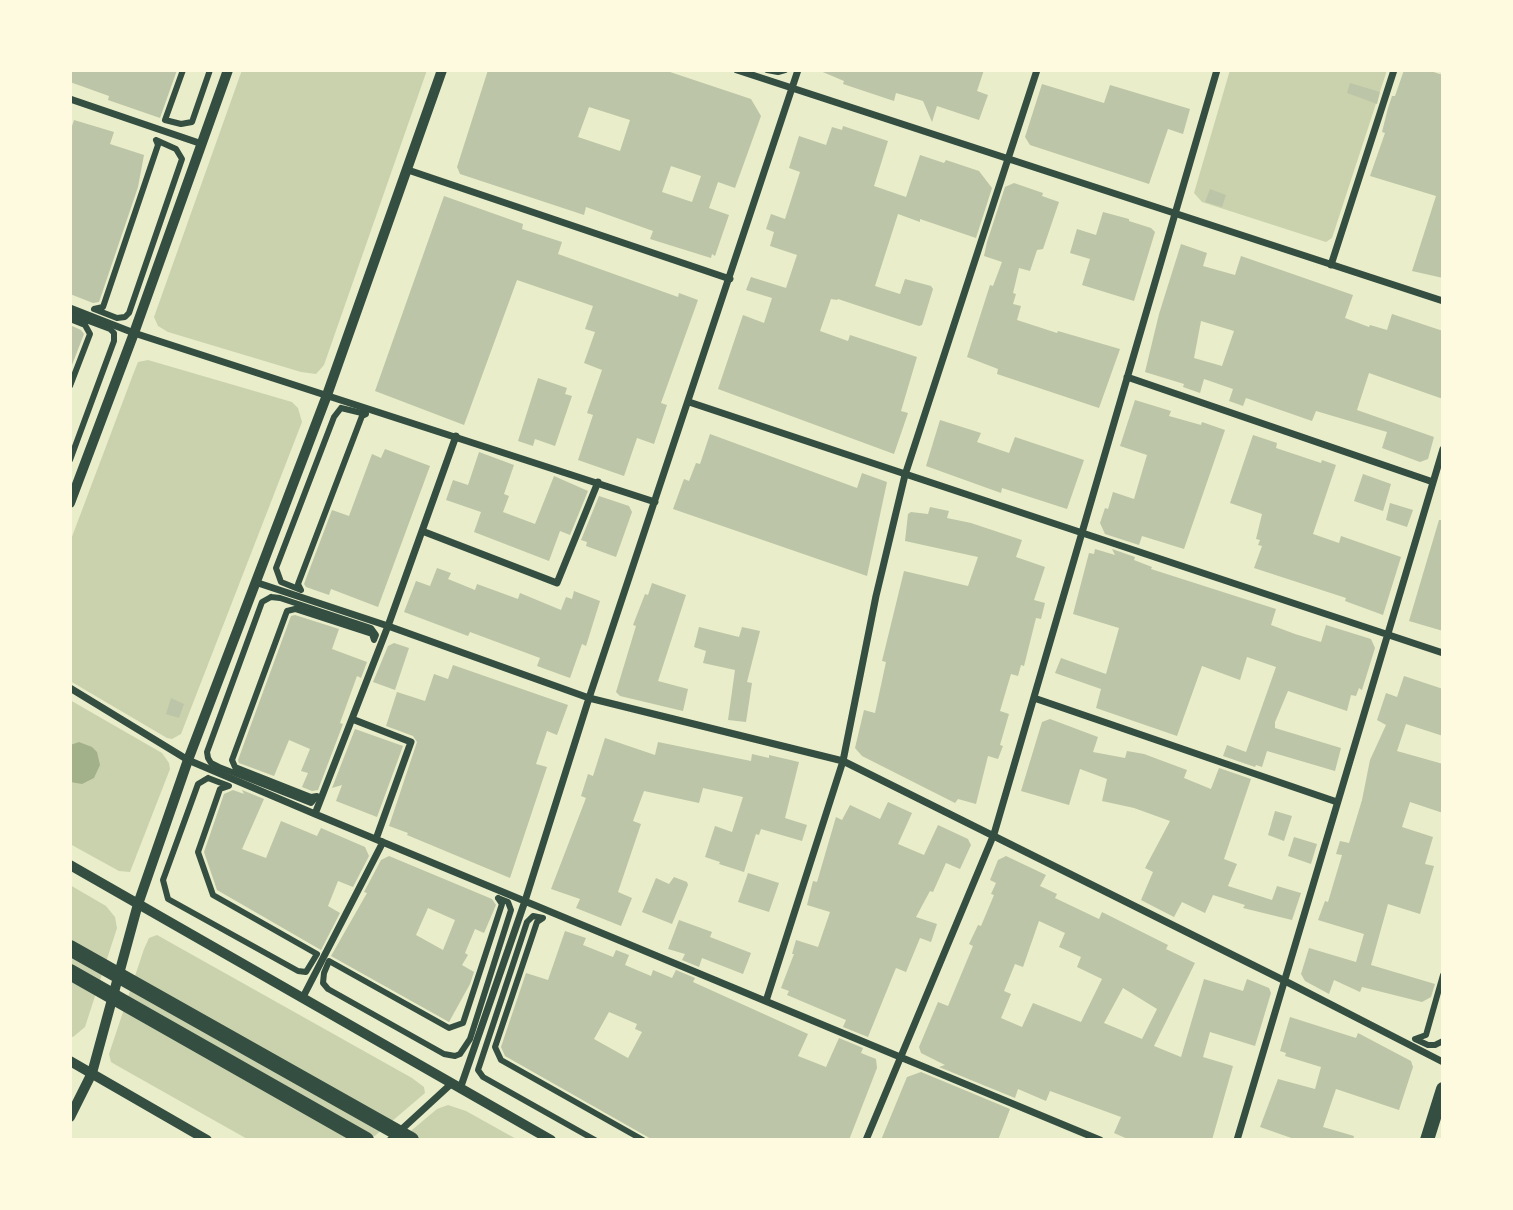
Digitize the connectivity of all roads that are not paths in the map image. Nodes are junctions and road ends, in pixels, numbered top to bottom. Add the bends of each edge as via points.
1 (183, 70) edge
2 (210, 70) edge
3 (228, 70) edge
4 (442, 70) edge
5 (737, 70) edge
6 (767, 70) edge
7 (785, 70) edge
8 (798, 70) edge
9 (1037, 70) edge
10 (1217, 70) edge
11 (1394, 70) edge
12 (792, 88) junction
13 (70, 99) edge
14 (202, 144) junction
15 (1008, 158) junction
16 (408, 170) junction
17 (1174, 214) junction
18 (1331, 265) junction
19 (730, 279) junction
20 (1443, 301) edge
21 (103, 307) joint
22 (70, 309) edge
23 (70, 317) edge
24 (134, 333) junction
25 (1127, 377) junction
26 (70, 386) edge
27 (327, 395) junction
28 (689, 402) junction
29 (362, 416) joint
30 (456, 436) junction
31 (1443, 449) edge
32 (70, 460) edge
33 (905, 475) junction
34 (598, 482) junction
35 (1433, 482) junction
36 (654, 502) junction
37 (70, 503) edge
38 (422, 531) junction
39 (1081, 533) junction
40 (256, 582) junction
41 (287, 611) joint
42 (388, 626) junction
43 (1387, 634) junction
44 (1443, 653) edge
45 (70, 688) edge
46 (589, 698) junction
47 (1034, 698) junction
48 (352, 719) junction
49 (188, 760) junction
50 (843, 761) junction
51 (229, 786) joint
52 (1336, 802) junction
53 (315, 814) junction
54 (994, 834) junction
55 (379, 840) junction
56 (70, 865) edge
57 (525, 901) junction
58 (138, 904) junction
59 (70, 948) edge
60 (329, 961) joint
61 (70, 972) edge
62 (1443, 975) edge
63 (1285, 981) junction
64 (303, 998) junction
65 (766, 1001) junction
66 (1443, 1041) edge
67 (900, 1058) junction
68 (70, 1061) edge
69 (1443, 1062) edge
70 (92, 1073) junction
71 (456, 1086) junction
72 (1443, 1088) edge
73 (70, 1117) edge
74 (207, 1140) edge
75 (366, 1140) edge
76 (390, 1140) edge
77 (411, 1140) edge
78 (551, 1140) edge
79 (595, 1140) edge
80 (643, 1140) edge
81 (866, 1140) edge
82 (1100, 1140) edge
83 (1237, 1140) edge
84 (1427, 1140) edge

1 - 2 street via 165,120 181,124 192,122
3 - 14 street
4 - 16 street
5 - 12 street
6 - 7 street
8 - 12 street
9 - 15 street
10 - 17 street
11 - 18 street
12 - 15 street
12 - 19 street
13 - 14 street
14 - 24 street
15 - 17 street
15 - 33 street
16 - 19 street
16 - 27 street
17 - 18 street
17 - 25 street
18 - 20 street
19 - 28 street
21 - 21 street via 94,309 127,316 182,159 176,149 156,140
22 - 24 street
23 - 26 street via 85,325 90,334
23 - 32 street via 110,329 114,341
24 - 27 street
24 - 37 street
25 - 35 street
25 - 39 street
27 - 30 street
27 - 40 street
28 - 33 street
28 - 36 street
29 - 29 street via 366,414 346,408 334,416 276,568 285,585 300,590 298,584
30 - 34 street
30 - 38 street
31 - 35 street
33 - 39 street
33 - 50 street
34 - 36 street
34 - 38 street via 557,583
35 - 43 street
36 - 46 street
38 - 42 street
39 - 43 street
39 - 47 street
40 - 42 street
40 - 49 street
41 - 41 street via 295,609 372,634 374,640 376,635 371,628 280,598 265,599 207,752 214,765 311,803 317,796 235,767 232,760
42 - 46 street
42 - 48 street
43 - 44 street
43 - 52 street
45 - 49 street
46 - 50 street
46 - 57 street
47 - 52 street
47 - 54 street
48 - 53 street
48 - 55 street via 411,741
49 - 53 street
49 - 58 street
50 - 54 street
50 - 65 street
51 - 51 street via 208,778 198,783 163,880 166,894 179,906 306,972 317,954 213,895 198,852 220,789
52 - 63 street
53 - 55 street
54 - 63 street
54 - 67 street
55 - 57 street
55 - 64 street
56 - 58 street
57 - 65 street
57 - 71 street
58 - 64 street
58 - 70 street
59 - 77 highway
60 - 60 street via 325,986 455,1056 470,1040 511,905 498,898 502,904 463,1023 450,1028
61 - 75 highway
62 - 66 street via 1426,1035 1415,1039 1428,1045
63 - 69 street
63 - 83 street
64 - 71 street
65 - 67 street
67 - 81 street
67 - 82 street
68 - 70 street
70 - 73 street
70 - 74 street
71 - 76 street
71 - 78 street
72 - 84 main road
79 - 80 street via 478,1070 527,922 533,916 543,918 537,922 495,1047 501,1060

